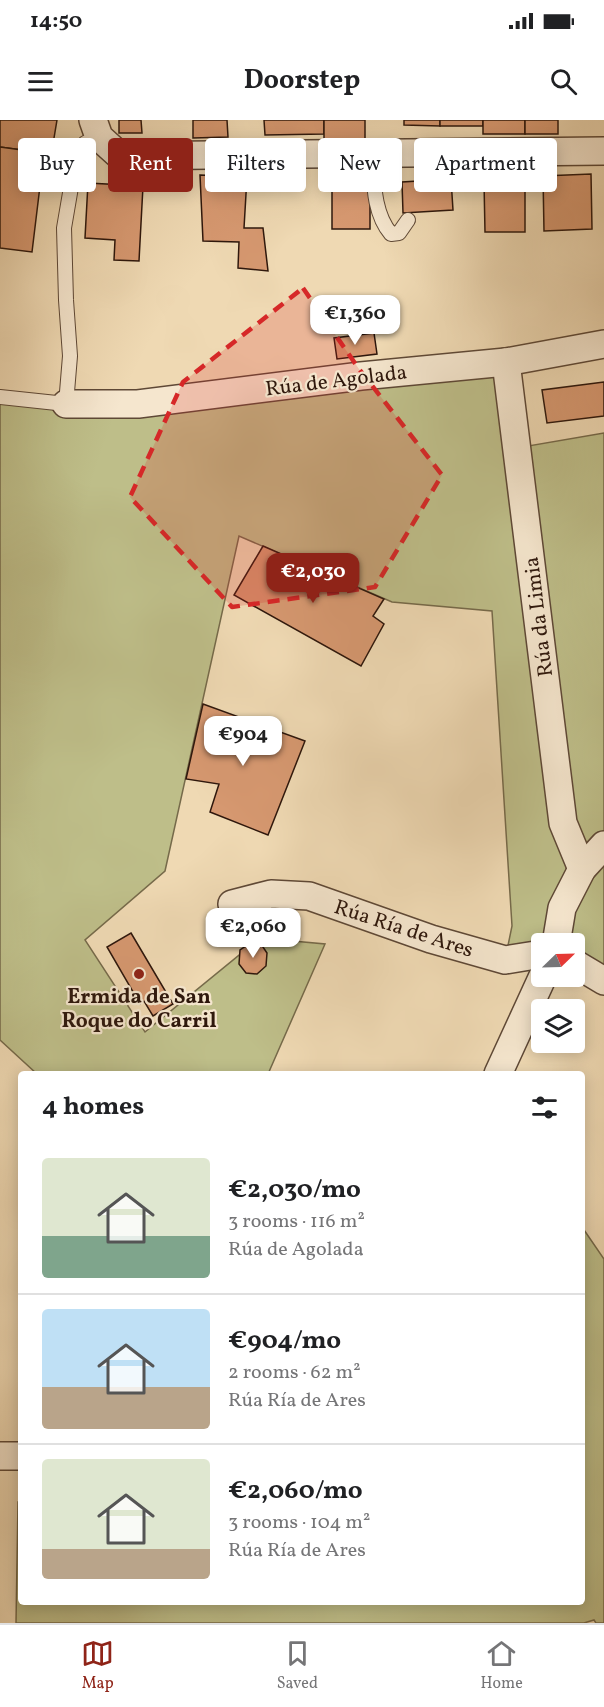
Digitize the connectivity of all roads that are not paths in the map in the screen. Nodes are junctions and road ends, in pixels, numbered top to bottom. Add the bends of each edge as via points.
1 (96, 129) edge
2 (604, 151) edge
3 (318, 154) edge
4 (402, 154) edge
5 (377, 192) edge
6 (408, 220) dead end
7 (604, 344) edge
8 (506, 362) junction
9 (0, 397) edge
10 (66, 404) junction
11 (604, 846) edge
12 (582, 869) junction
13 (232, 904) dead end
14 (558, 933) edge
15 (531, 956) edge
16 (585, 970) edge
17 (604, 981) edge
18 (538, 987) edge
19 (499, 1071) edge
20 (0, 1456) edge
21 (18, 1456) edge

1 - 3 street via 120,156
1 - 10 lane via 76,158 64,228 70,356
2 - 4 street
5 - 6 lane via 379,213 391,234 399,233
7 - 8 street, Rúa de Agolada
8 - 10 street, Rúa de Agolada via 138,404
8 - 12 street, Rúa da Limia via 563,823
9 - 10 lane
11 - 12 street
12 - 14 street via 562,908
13 - 15 street, Rúa Ría de Ares via 271,894 309,896 431,939 505,960
16 - 17 street
18 - 19 street
20 - 21 street

